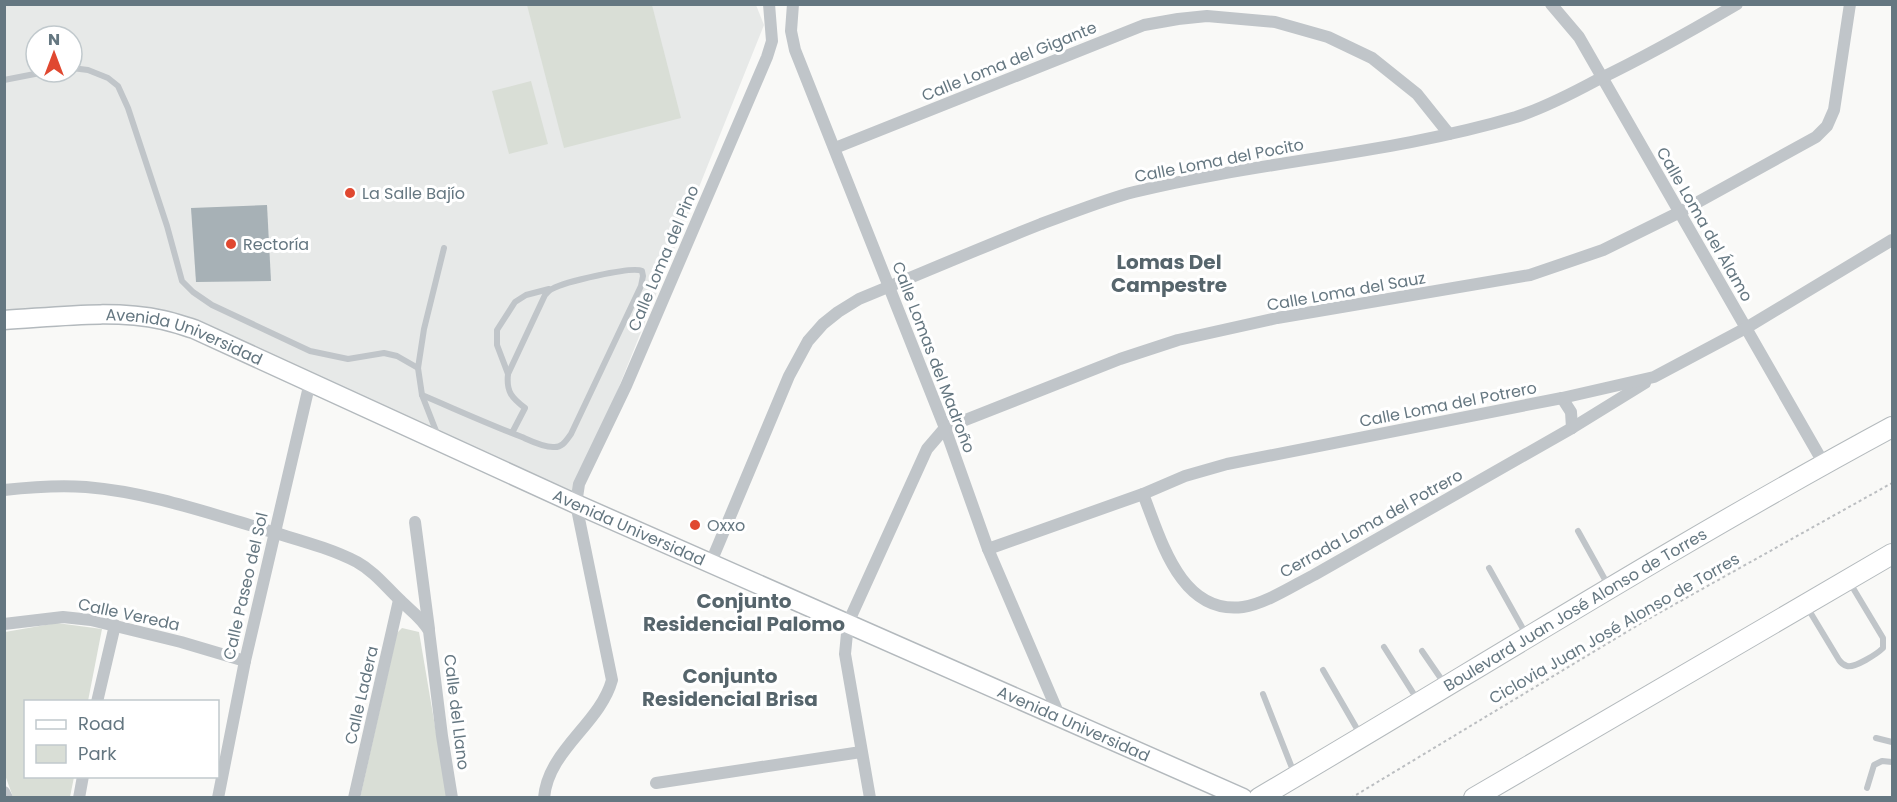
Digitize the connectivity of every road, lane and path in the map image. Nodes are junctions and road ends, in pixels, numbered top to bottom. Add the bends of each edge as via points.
1 (769, 4) edge
2 (1551, 4) edge
3 (1737, 4) edge
4 (1850, 4) edge
5 (792, 5) edge
6 (84, 70) edge
7 (24, 76) edge
8 (1603, 78) junction
9 (4, 80) edge
10 (1449, 134) junction
11 (835, 148) junction
12 (1680, 212) junction
13 (1893, 240) edge
14 (444, 248) dead end
15 (890, 287) junction
16 (552, 288) junction
17 (4, 320) edge
18 (1746, 328) junction
19 (418, 368) junction
20 (508, 374) junction
21 (1654, 377) junction
22 (309, 382) junction
23 (422, 395) junction
24 (1562, 398) junction
25 (1893, 427) edge
26 (945, 428) junction
27 (1572, 428) junction
28 (512, 433) junction
29 (442, 442) junction
30 (1824, 464) junction
31 (1893, 483) edge
32 (4, 490) edge
33 (1143, 494) junction
34 (576, 504) junction
35 (415, 522) dead end
36 (1578, 531) dead end
37 (274, 533) junction
38 (988, 549) junction
39 (1893, 554) edge
40 (711, 562) junction
41 (1489, 568) dead end
42 (1848, 579) junction
43 (1610, 589) junction
44 (399, 600) junction
45 (1805, 604) junction
46 (848, 623) junction
47 (4, 624) edge
48 (115, 626) junction
49 (429, 631) junction
50 (1527, 637) junction
51 (1384, 647) dead end
52 (1422, 651) dead end
53 (245, 661) junction
54 (1323, 670) dead end
55 (1447, 686) junction
56 (1263, 694) dead end
57 (97, 700) edge
58 (1419, 702) junction
59 (1060, 717) junction
60 (1362, 738) junction
61 (1876, 738) dead end
62 (1893, 742) edge
63 (861, 752) junction
64 (1893, 762) edge
65 (1295, 776) junction
66 (83, 778) edge
67 (656, 783) dead end
68 (1867, 788) dead end
69 (4, 792) edge
70 (7, 798) edge
71 (79, 798) edge
72 (218, 798) edge
73 (354, 798) edge
74 (452, 798) edge
75 (544, 798) edge
76 (870, 798) edge
77 (1243, 798) edge
78 (1259, 798) edge
79 (1351, 798) edge
80 (1474, 798) edge

1 - 34 street, Calle Loma del Pino via 772,41 767,57 626,386 579,484
2 - 8 street, Calle Loma del Álamo via 1579,37
3 - 8 street, Calle Loma del Pocito
4 - 12 street, Calle Loma del Sauz via 1834,110 1827,126 1816,137
5 - 11 street, Calle Lomas del Madroño via 795,50
6 - 19 lane via 118,86 182,281 193,292 212,305 310,351 348,358 384,353
7 - 9 lane
8 - 10 street, Calle Loma del Pocito via 1518,116
8 - 12 street, Calle Loma del Álamo
10 - 11 street, Calle Loma del Gigante via 1417,94 1372,58 1328,37 1275,22 1207,16 1144,25
10 - 15 street, Calle Loma del Pocito via 1132,192 1019,233
11 - 15 street, Calle Lomas del Madroño
12 - 18 street, Calle Loma del Álamo
12 - 26 street, Calle Loma del Sauz via 1603,250 1530,275 1277,318 1179,340
13 - 18 street, Calle Loma del Potrero
14 - 19 lane
15 - 26 street, Calle Lomas del Madroño
15 - 40 street, Calle Loma del Pocito via 838,312 808,341 789,376
16 - 20 lane via 545,295
16 - 20 lane via 526,295 515,303 497,330 496,345
16 - 28 lane via 636,268 644,276 565,442 554,448
17 - 22 street, Avenida Universidad via 99,315 163,320 224,342
18 - 21 street, Calle Loma del Potrero
18 - 30 street, Calle Loma del Álamo
19 - 23 lane
20 - 28 lane via 510,397 525,408
21 - 24 street, Calle Loma del Potrero
21 - 27 street, Cerrada Loma del Potrero
22 - 29 street, Avenida Universidad
22 - 37 street, Calle Paseo del Sol
23 - 28 lane
23 - 29 lane
24 - 27 street via 1571,412
24 - 33 street, Calle Loma del Potrero via 1227,464
25 - 30 main road, Boulevard Juan José Alonso de Torres
26 - 38 street, Calle Lomas del Madroño
26 - 46 street, Calle Loma del Sauz via 927,449
27 - 33 street, Cerrada Loma del Potrero via 1314,575 1245,607 1205,601 1185,584 1172,567
29 - 34 street, Avenida Universidad
30 - 43 main road, Boulevard Juan José Alonso de Torres
31 - 79 path, Ciclovia Juan José Alonso de Torres via 1643,622
32 - 37 street via 85,487 131,493
33 - 38 street, Calle Loma del Potrero
34 - 40 street, Avenida Universidad
34 - 75 street via 612,680 605,699 553,766
35 - 49 street, Calle del Llano
36 - 43 lane
37 - 44 street via 358,563 376,575
37 - 53 street, Calle Paseo del Sol
38 - 59 street, Calle Lomas del Madroño
39 - 42 main road
40 - 46 street, Avenida Universidad
41 - 50 lane
42 - 45 main road
42 - 45 lane via 1883,639 1883,648 1873,656 1852,666 1844,665
43 - 50 main road, Boulevard Juan José Alonso de Torres
44 - 49 street
44 - 73 street, Calle Ladera
45 - 80 main road
46 - 59 street, Avenida Universidad
46 - 63 street, Calle Loma del Sauz via 845,654
47 - 48 street, Calle Vereda via 63,617
48 - 53 street, Calle Vereda
48 - 57 street
49 - 74 street, Calle del Llano
50 - 55 main road, Boulevard Juan José Alonso de Torres
51 - 58 lane
52 - 55 lane
53 - 72 street, Calle Paseo del Sol
54 - 60 lane
55 - 58 main road, Boulevard Juan José Alonso de Torres
56 - 65 lane
58 - 60 main road, Boulevard Juan José Alonso de Torres
59 - 77 street, Avenida Universidad
60 - 65 main road, Boulevard Juan José Alonso de Torres
61 - 62 lane
63 - 67 street
63 - 76 street, Calle Loma del Sauz
64 - 68 lane via 1874,765
65 - 78 main road, Boulevard Juan José Alonso de Torres
66 - 71 street
69 - 70 street

